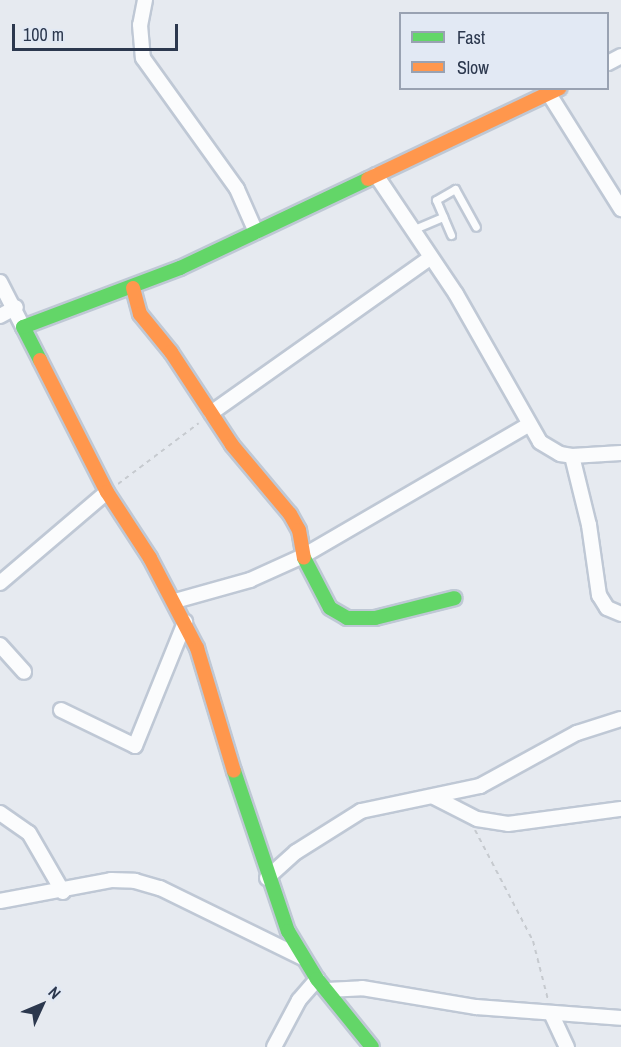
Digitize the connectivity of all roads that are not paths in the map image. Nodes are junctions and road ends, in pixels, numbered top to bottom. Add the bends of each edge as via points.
1 (145, 0) edge
2 (554, 91) edge
3 (376, 175) junction
4 (621, 209) edge
5 (443, 217) junction
6 (476, 226) dead end
7 (411, 230) junction
8 (256, 232) junction
9 (451, 235) dead end
10 (430, 258) junction
11 (0, 282) edge
12 (133, 288) junction
13 (16, 308) junction
14 (0, 316) edge
15 (23, 327) junction
16 (211, 413) junction
17 (528, 425) junction
18 (621, 453) edge
19 (572, 456) junction
20 (106, 492) junction
21 (303, 556) junction
22 (0, 583) edge
23 (455, 598) dead end
24 (175, 601) junction
25 (621, 615) edge
26 (184, 622) junction
27 (0, 645) edge
28 (24, 672) dead end
29 (61, 710) dead end
30 (621, 719) edge
31 (434, 796) junction
32 (621, 809) edge
33 (0, 813) edge
34 (267, 878) junction
35 (63, 892) junction
36 (0, 901) edge
37 (303, 958) junction
38 (317, 979) junction
39 (327, 990) junction
40 (551, 1012) junction
41 (621, 1018) edge
42 (274, 1047) edge
43 (372, 1047) edge
44 (567, 1047) edge

1 - 8 street via 140,26 143,57 237,189
2 - 3 street
2 - 4 street
3 - 7 street
3 - 8 street
5 - 6 lane via 436,199 458,189
5 - 7 lane
5 - 9 lane
7 - 10 street
8 - 12 street
10 - 16 street
10 - 17 street via 456,294
11 - 13 street
12 - 15 street
12 - 16 street via 140,314 171,352
13 - 14 street
13 - 15 street
15 - 20 street
16 - 21 street via 290,514 299,530
17 - 19 street via 549,449
17 - 21 street
18 - 19 street
19 - 25 street via 589,525 599,595 607,608
20 - 22 street
20 - 24 street
21 - 23 street via 330,608 347,618 375,618
21 - 24 street via 250,580
24 - 26 street
26 - 29 street via 135,746
26 - 34 street via 204,668
27 - 28 street
30 - 31 street via 577,733 499,778
31 - 32 street via 493,823 525,824
31 - 34 street via 361,811 296,852
33 - 35 street via 29,833
34 - 37 street
35 - 36 street
35 - 37 street via 111,880 135,881 160,888
37 - 38 street
38 - 39 street
38 - 42 street via 299,1000
39 - 40 street via 362,988 476,1007
39 - 43 street
40 - 41 street
40 - 44 street

